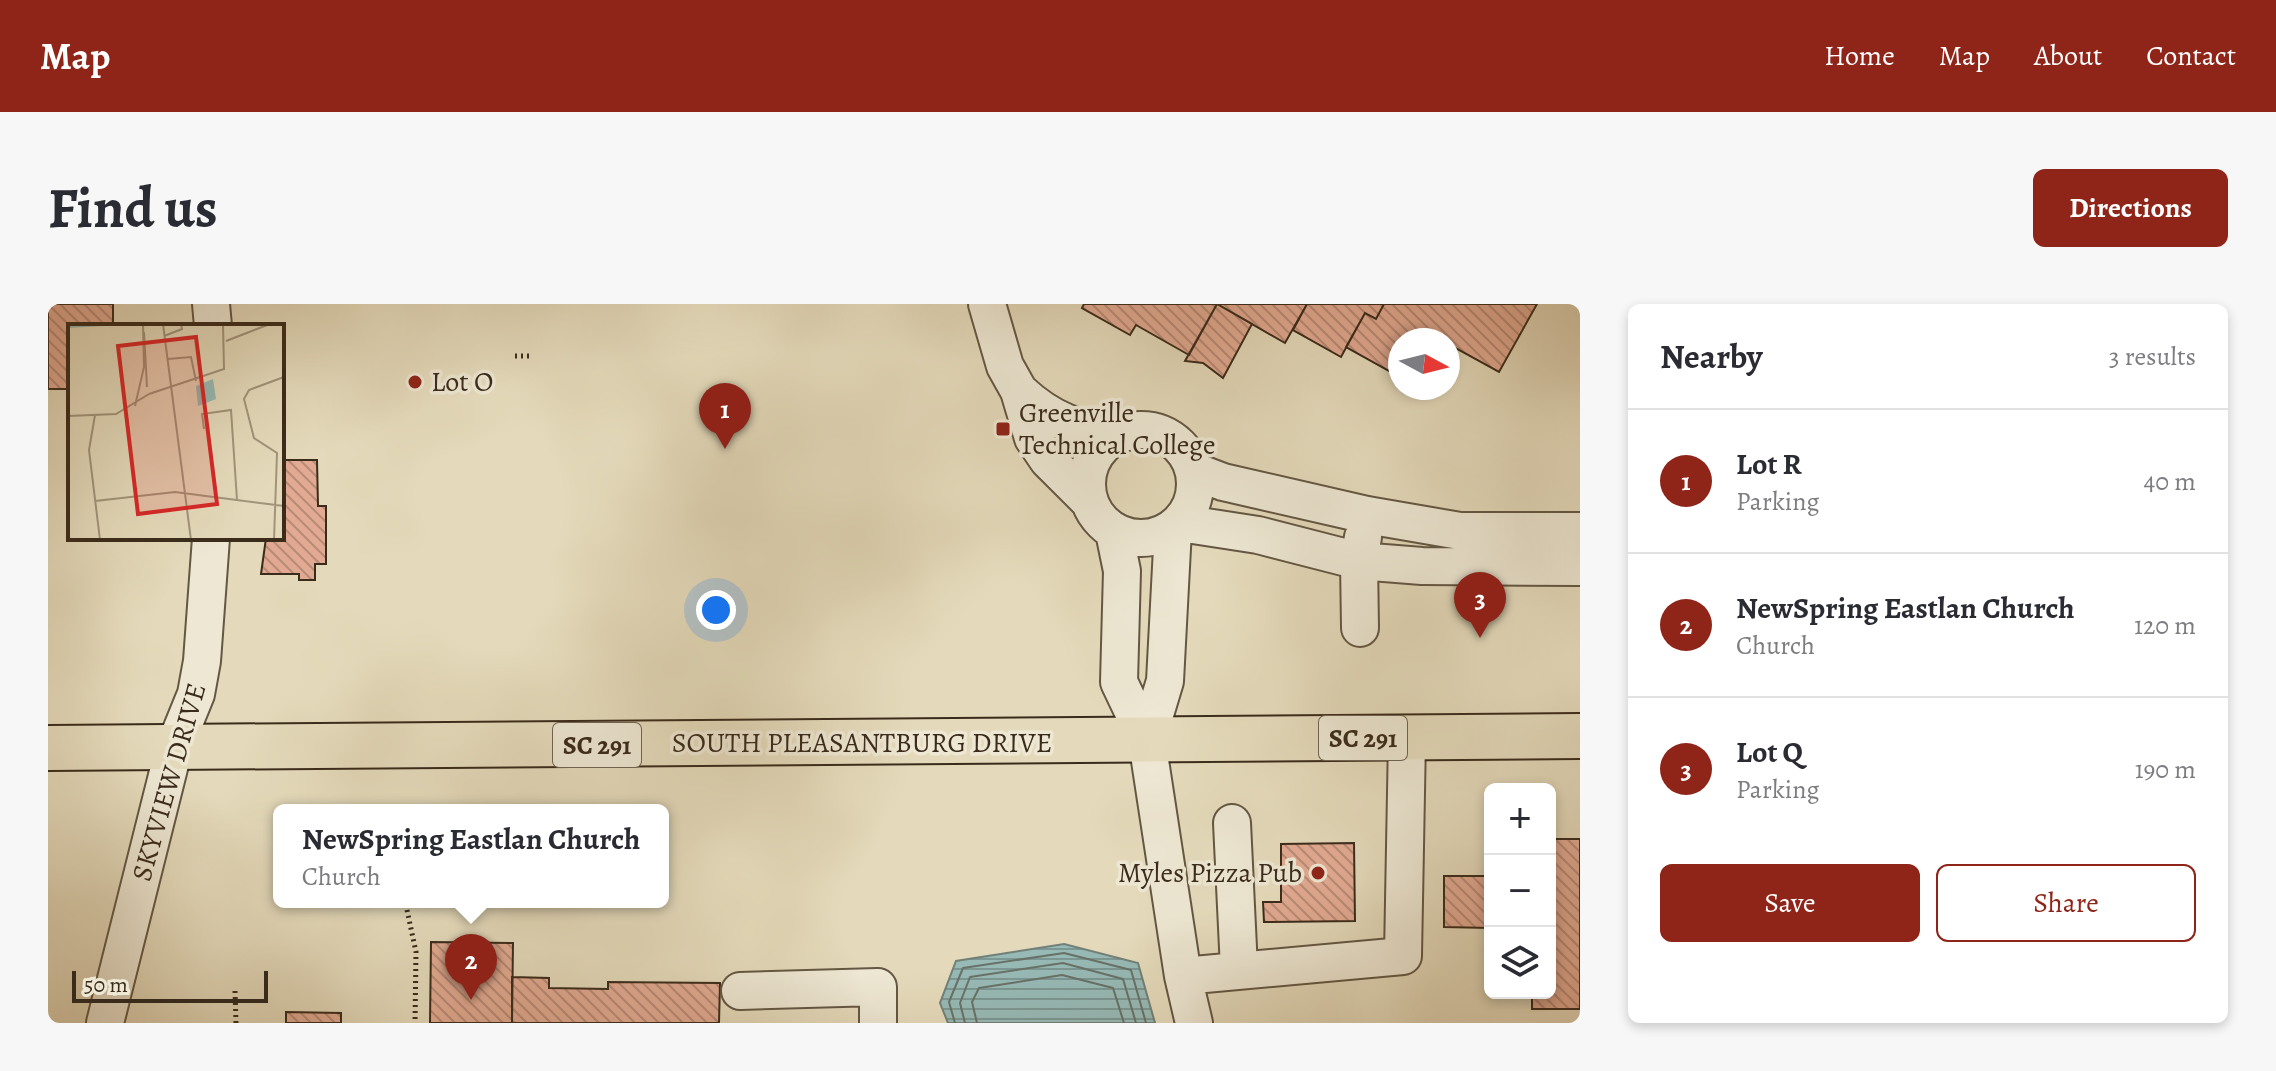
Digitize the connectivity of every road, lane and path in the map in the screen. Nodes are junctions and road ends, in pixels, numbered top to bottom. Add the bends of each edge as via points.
1 (211, 304) edge
2 (987, 304) edge
3 (213, 324) edge
4 (515, 356) dead end
5 (531, 356) dead end
6 (1019, 391) junction
7 (1125, 431) junction
8 (1193, 468) junction
9 (1088, 500) junction
10 (1367, 515) junction
11 (1177, 526) junction
12 (1580, 531) edge
13 (1114, 532) junction
14 (211, 540) edge
15 (1359, 561) junction
16 (1580, 567) edge
17 (1360, 628) dead end
18 (1580, 736) edge
19 (1407, 738) junction
20 (1147, 741) junction
21 (48, 748) edge
22 (174, 748) junction
23 (1232, 823) dead end
24 (407, 910) dead end
25 (1239, 969) junction
26 (1183, 976) junction
27 (235, 991) dead end
28 (740, 991) dead end
29 (105, 1023) edge
30 (236, 1023) edge
31 (415, 1023) edge
32 (878, 1023) edge
33 (1194, 1023) edge

1 - 3 street
2 - 6 street via 1005,366
4 - 5 path
6 - 7 street via 1060,422 1098,433
6 - 9 street via 1033,438
7 - 8 street via 1151,431 1173,439
7 - 9 street via 1096,452 1088,475
8 - 10 street via 1223,482
8 - 11 street via 1193,498
9 - 13 street
10 - 12 street via 1460,531
10 - 15 street
11 - 13 street via 1144,539
11 - 15 street via 1258,535
11 - 20 street via 1165,681
13 - 20 street via 1122,571 1119,682
14 - 22 street, SKYVIEW DRIVE via 202,661 196,694
15 - 16 street
15 - 17 street
18 - 19 main road, SOUTH PLEASANTBURG DRIVE / SC 291
19 - 20 main road, SOUTH PLEASANTBURG DRIVE / SC 291
19 - 25 street via 1403,956
20 - 22 main road, SOUTH PLEASANTBURG DRIVE / SC 291
20 - 26 street
21 - 22 main road, SOUTH PLEASANTBURG DRIVE / SC 291
22 - 29 street, SKYVIEW DRIVE
23 - 25 street
24 - 31 path via 416,952
25 - 26 street
26 - 33 street
27 - 30 path
28 - 32 street via 878,987

